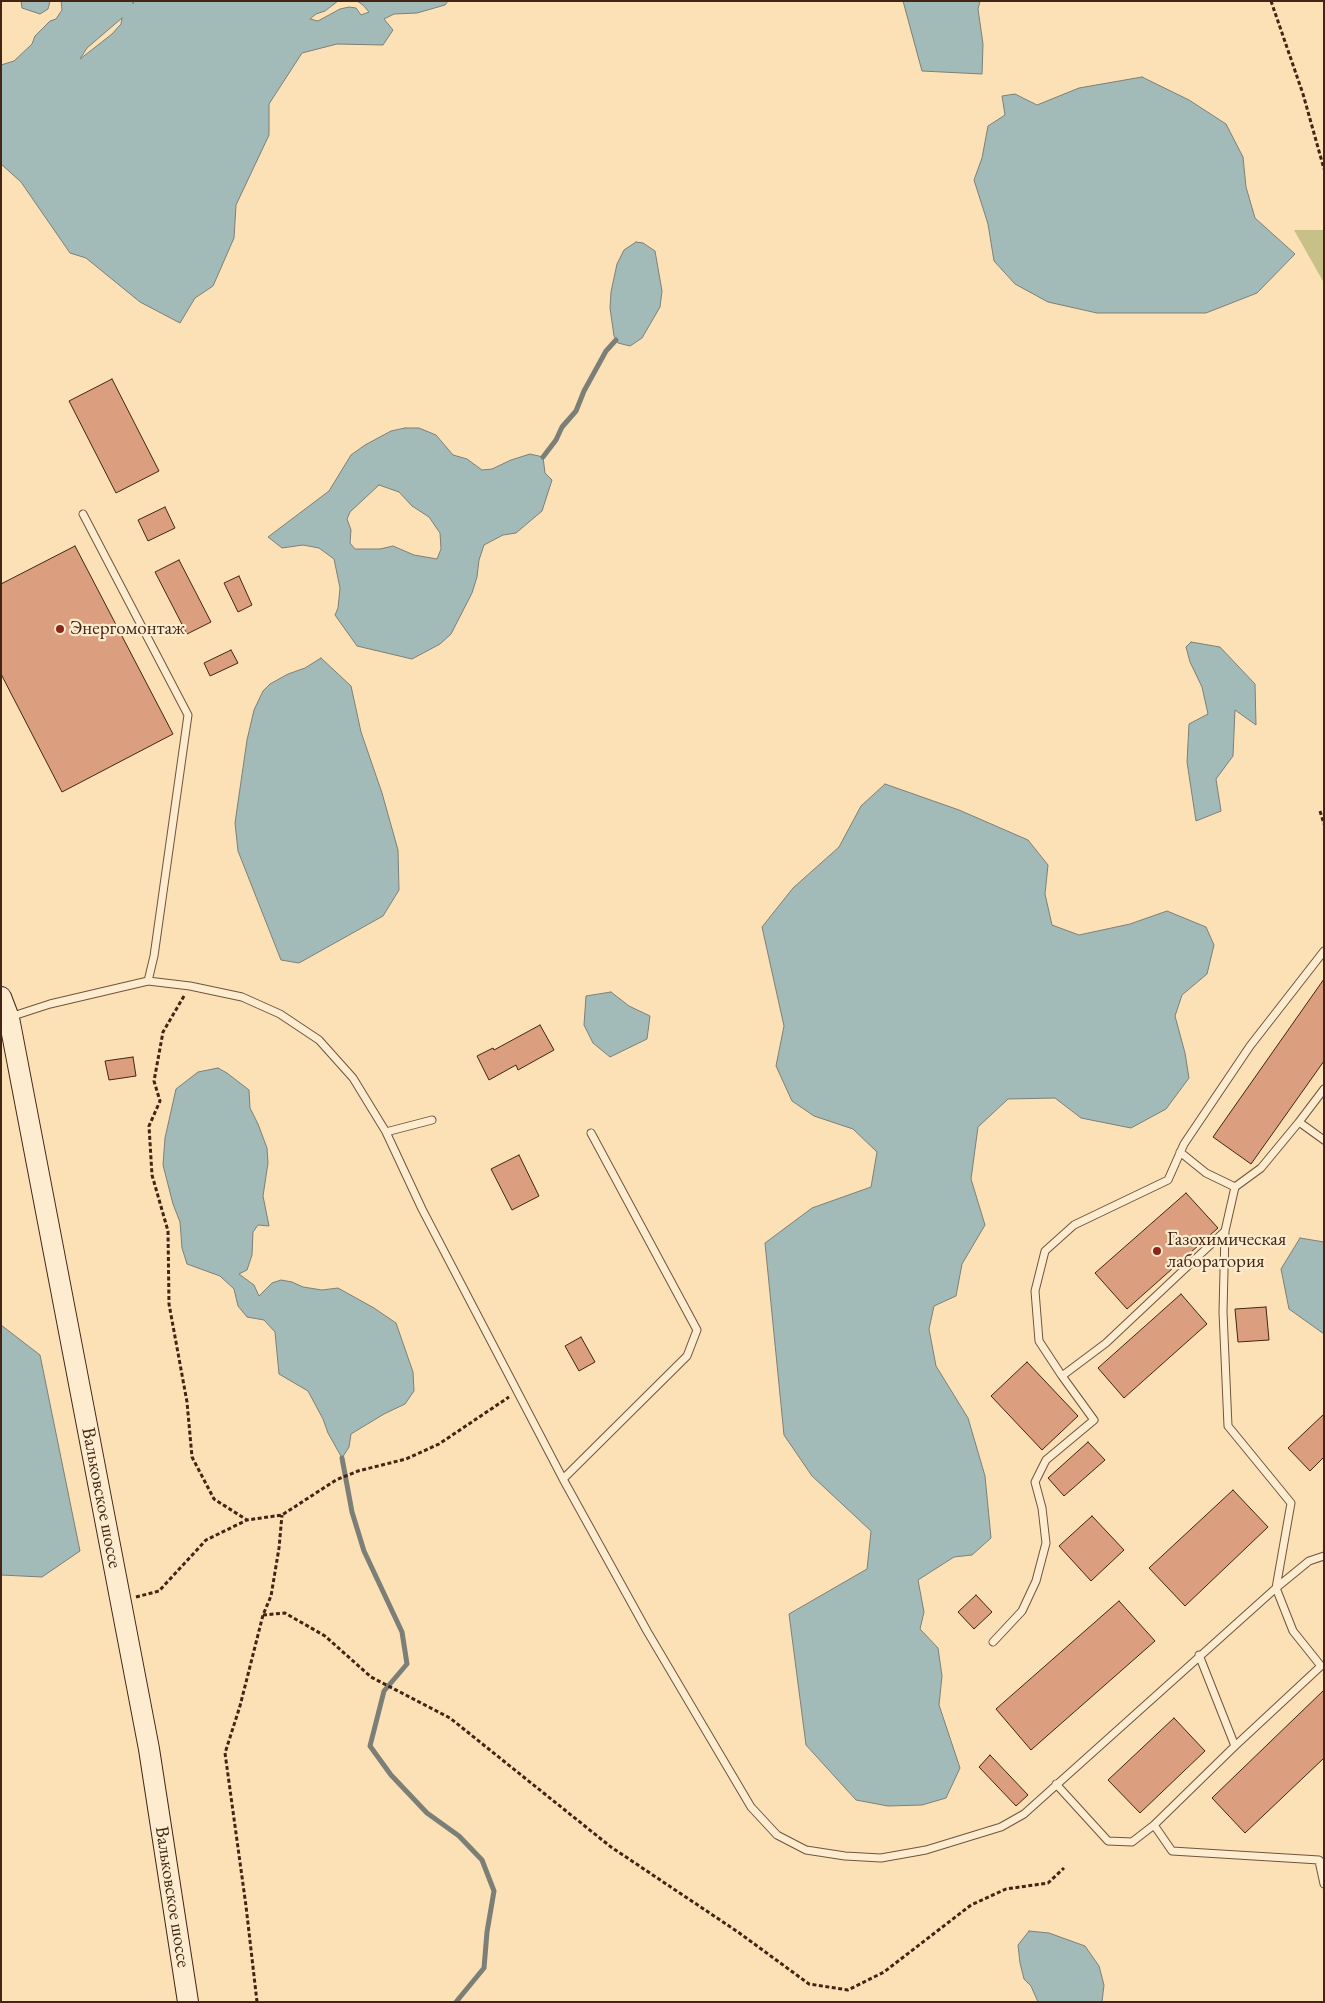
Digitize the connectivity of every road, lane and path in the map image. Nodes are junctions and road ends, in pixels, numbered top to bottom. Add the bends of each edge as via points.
1 (1271, 1) edge
2 (1324, 169) edge
3 (83, 514) dead end
4 (1320, 811) dead end
5 (1324, 824) edge
6 (1324, 951) edge
7 (148, 980) junction
8 (190, 986) junction
9 (1, 997) edge
10 (5, 1022) edge
11 (1324, 1088) edge
12 (432, 1120) dead end
13 (1299, 1122) junction
14 (386, 1132) junction
15 (591, 1133) dead end
16 (1324, 1140) edge
17 (1180, 1152) junction
18 (1235, 1187) junction
19 (1225, 1231) junction
20 (1062, 1376) junction
21 (517, 1391) junction
22 (563, 1479) junction
23 (282, 1515) junction
24 (247, 1520) junction
25 (1324, 1556) edge
26 (1276, 1588) junction
27 (120, 1600) junction
28 (263, 1615) junction
29 (993, 1642) dead end
30 (1199, 1655) junction
31 (1322, 1668) edge
32 (1235, 1746) junction
33 (1056, 1784) junction
34 (1154, 1825) junction
35 (1321, 1862) edge
36 (1064, 1868) dead end
37 (1324, 1884) edge
38 (188, 2002) edge
39 (258, 2002) edge

1 - 2 path via 1303,94
3 - 7 lane via 188,715
4 - 5 path
6 - 17 lane via 1250,1046
7 - 8 lane
7 - 10 lane via 50,1004
8 - 14 lane via 242,997 280,1014 320,1040 353,1078
8 - 24 path via 163,1032 154,1081 160,1100 149,1126 152,1175 168,1231 169,1304 187,1402 192,1458 214,1499
9 - 10 main road, Вальковское шоссе
10 - 27 main road, Вальковское шоссе
11 - 13 lane
12 - 14 lane
13 - 16 lane
13 - 18 lane via 1261,1168
14 - 21 lane via 422,1209
15 - 22 lane via 697,1330 687,1356
17 - 18 lane via 1206,1173
17 - 20 lane via 1168,1180 1074,1225 1045,1251 1035,1291 1039,1341
18 - 19 lane
19 - 20 lane via 1106,1343
19 - 26 lane via 1223,1312 1228,1426 1291,1503
20 - 29 lane via 1094,1420 1046,1460 1035,1482 1046,1544 1036,1580 1022,1611
21 - 22 lane
21 - 23 path via 439,1444 406,1459 336,1480
22 - 33 lane via 647,1631 752,1807 778,1835 806,1850 845,1856 882,1858 917,1852 1001,1827 1024,1814
23 - 24 path
23 - 28 path via 270,1596
24 - 27 path via 206,1540 158,1591
25 - 26 lane via 1310,1561
26 - 30 lane
26 - 31 lane via 1293,1631
27 - 38 main road, Вальковское шоссе via 149,1749
28 - 36 path via 285,1613 325,1636 371,1677 450,1718 611,1847 809,1984 848,1990 884,1972 971,1905 1006,1889 1048,1883
28 - 39 path via 225,1753
30 - 32 lane
30 - 33 lane
31 - 32 lane
32 - 34 lane
33 - 34 lane via 1108,1841 1132,1842
34 - 35 lane via 1172,1851
35 - 37 lane

